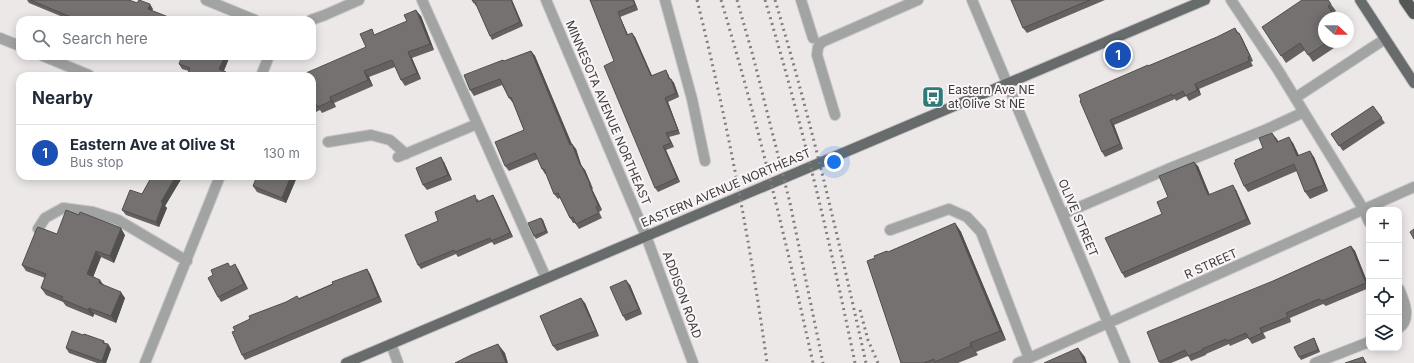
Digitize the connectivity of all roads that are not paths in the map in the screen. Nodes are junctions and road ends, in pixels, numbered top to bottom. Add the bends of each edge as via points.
1 (206, 0) edge
2 (359, 0) edge
3 (422, 0) edge
4 (546, 0) edge
5 (665, 0) edge
6 (801, 0) edge
7 (918, 0) edge
8 (972, 0) edge
9 (1205, 0) edge
10 (1231, 0) edge
11 (1405, 0) edge
12 (348, 2) edge
13 (1362, 2) edge
14 (1414, 13) edge
15 (245, 16) edge
16 (316, 19) edge
17 (0, 38) edge
18 (812, 38) dead end
19 (1385, 39) junction
20 (16, 44) edge
21 (53, 60) edge
22 (267, 60) edge
23 (82, 72) edge
24 (263, 72) edge
25 (1414, 83) edge
26 (1008, 84) junction
27 (1295, 98) junction
28 (1304, 112) junction
29 (835, 115) dead end
30 (477, 124) junction
31 (328, 142) dead end
32 (705, 161) dead end
33 (218, 180) edge
34 (1414, 187) edge
35 (1364, 210) junction
36 (1062, 214) junction
37 (1366, 215) edge
38 (38, 229) edge
39 (890, 230) dead end
40 (646, 236) junction
41 (187, 261) junction
42 (546, 278) junction
43 (1402, 296) edge
44 (1404, 301) junction
45 (1414, 305) edge
46 (1108, 323) junction
47 (1402, 326) edge
48 (1366, 343) edge
49 (391, 344) junction
50 (1029, 358) junction
51 (145, 363) edge
52 (346, 363) edge
53 (398, 363) edge
54 (693, 363) edge
55 (1018, 363) edge
56 (1125, 363) edge
57 (1315, 363) edge

1 - 15 street
2 - 12 street
3 - 30 street
4 - 40 street, MINNESOTA AVENUE NORTHEAST
5 - 32 street via 692,99
6 - 18 street
7 - 29 street via 822,42 817,55
8 - 26 street, OLIVE STREET
9 - 26 main road, EASTERN AVENUE NORTHEAST
10 - 27 street
11 - 14 highway
12 - 16 street
13 - 19 main road
17 - 20 street
19 - 25 main road
19 - 27 street
21 - 23 street
22 - 24 street
26 - 36 street, OLIVE STREET
26 - 40 main road, EASTERN AVENUE NORTHEAST
27 - 28 street
28 - 35 street
28 - 36 street
30 - 31 street via 402,155 390,140 371,135
30 - 42 street
33 - 41 street
34 - 35 street, R STREET
35 - 37 street
35 - 46 street, R STREET
36 - 46 street, OLIVE STREET
38 - 41 street via 45,218 64,208 93,212 118,220
39 - 50 street via 949,209 967,217 981,232
40 - 42 main road, EASTERN AVENUE NORTHEAST
40 - 54 street, ADDISON ROAD
41 - 51 street
42 - 49 main road, EASTERN AVENUE NORTHEAST
43 - 44 street
44 - 45 street
44 - 47 street via 1406,316
46 - 50 street, R STREET
46 - 56 street, OLIVE STREET
48 - 57 street
49 - 52 main road, EASTERN AVENUE NORTHEAST
49 - 53 street
50 - 55 street, R STREET

